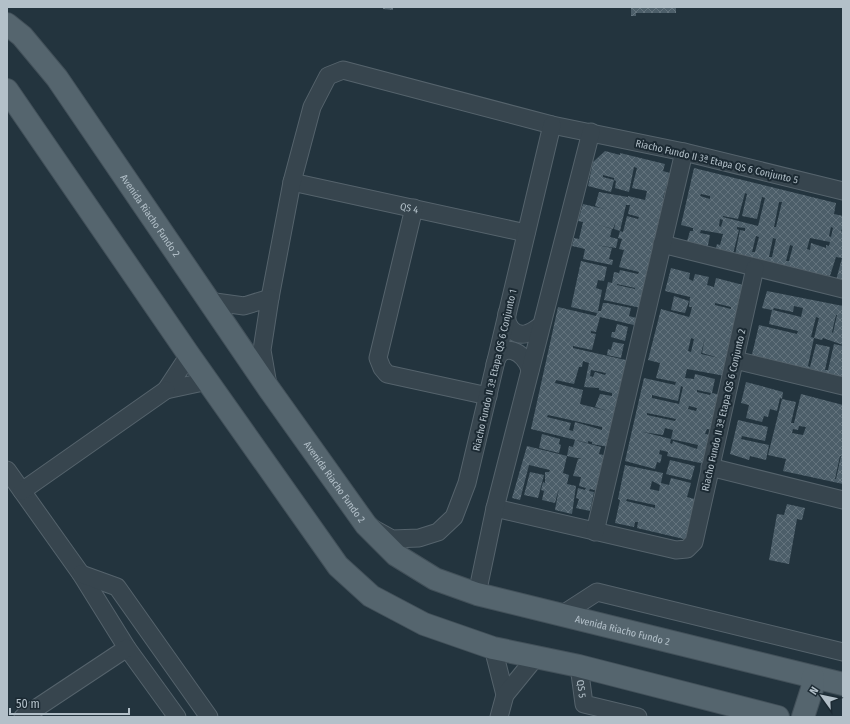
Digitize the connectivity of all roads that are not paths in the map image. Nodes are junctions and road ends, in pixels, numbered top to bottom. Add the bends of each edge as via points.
1 (7, 24) edge
2 (7, 90) edge
3 (552, 125) junction
4 (591, 132) junction
5 (684, 152) junction
6 (292, 182) junction
7 (843, 191) edge
8 (414, 208) junction
9 (526, 233) junction
10 (662, 244) junction
11 (755, 268) junction
12 (843, 289) edge
13 (270, 298) junction
14 (208, 301) junction
15 (507, 313) junction
16 (540, 326) junction
17 (189, 355) junction
18 (735, 360) junction
19 (495, 365) junction
20 (530, 370) junction
21 (208, 381) junction
22 (843, 386) edge
23 (269, 389) junction
24 (166, 390) junction
25 (488, 396) junction
26 (710, 467) junction
27 (7, 470) edge
28 (22, 491) junction
29 (843, 500) edge
30 (495, 508) junction
31 (366, 525) junction
32 (595, 532) junction
33 (81, 574) junction
34 (477, 594) junction
35 (563, 614) junction
36 (127, 648) junction
37 (493, 648) junction
38 (843, 652) edge
39 (536, 657) junction
40 (578, 666) junction
41 (813, 677) junction
42 (843, 684) edge
43 (505, 695) junction
44 (23, 717) edge
45 (178, 717) edge
46 (209, 717) edge
47 (499, 717) edge
48 (638, 717) edge
49 (778, 717) edge
50 (803, 717) edge

1 - 14 main road, Avenida Riacho Fundo 2 via 22,36 57,78
2 - 17 main road
3 - 4 street, Riacho Fundo II 3ª Etapa QS 6 Conjunto 5
3 - 6 street, Riacho Fundo II 3ª Etapa QS 6 Conjunto 5 via 343,70 328,76 312,107
3 - 9 street, Riacho Fundo II 3ª Etapa QS 6 Conjunto 1
4 - 5 street, Riacho Fundo II 3ª Etapa QS 6 Conjunto 5
4 - 16 street
5 - 7 street, Riacho Fundo II 3ª Etapa QS 6 Conjunto 5
5 - 10 street
6 - 8 street, QS 4
6 - 13 street, Riacho Fundo II 3ª Etapa QS 6 Conjunto 5
8 - 9 street, QS 4
8 - 25 street via 378,358 387,374
9 - 15 street, Riacho Fundo II 3ª Etapa QS 6 Conjunto 1
10 - 11 street
10 - 32 street
11 - 12 street
11 - 18 street, Riacho Fundo II 3ª Etapa QS 6 Conjunto 2
13 - 14 street via 244,306
13 - 23 street, Riacho Fundo II 3ª Etapa QS 6 Conjunto 5 via 262,350
14 - 23 main road, Avenida Riacho Fundo 2
15 - 16 street via 507,323 514,332 525,334
15 - 19 street, Riacho Fundo II 3ª Etapa QS 6 Conjunto 1
16 - 20 street
17 - 21 main road
17 - 24 street
18 - 22 street
18 - 26 street, Riacho Fundo II 3ª Etapa QS 6 Conjunto 2
19 - 20 street via 503,352 513,350 522,355
19 - 25 street, Riacho Fundo II 3ª Etapa QS 6 Conjunto 1
20 - 30 street
21 - 24 street
21 - 37 main road via 338,566 371,596 417,621
23 - 31 main road, Avenida Riacho Fundo 2
24 - 28 street
25 - 31 street, Riacho Fundo II 3ª Etapa QS 6 Conjunto 1 via 467,483 454,517 438,532 420,538 392,539
26 - 29 street
26 - 32 street, Riacho Fundo II 3ª Etapa QS 6 Conjunto 2 via 694,542 687,549 676,550
27 - 28 street
28 - 33 street
30 - 32 street
30 - 34 street
31 - 34 main road, Avenida Riacho Fundo 2 via 396,555 435,579
33 - 36 street
33 - 46 street via 117,587
34 - 35 main road, Avenida Riacho Fundo 2
35 - 38 street via 597,592
35 - 41 main road, Avenida Riacho Fundo 2
36 - 44 street
36 - 45 street
37 - 39 main road
37 - 43 street
39 - 40 main road
39 - 43 street
40 - 48 street, QS 5 via 584,704
40 - 49 main road
41 - 42 main road, Avenida Riacho Fundo 2
41 - 50 main road
43 - 47 street

